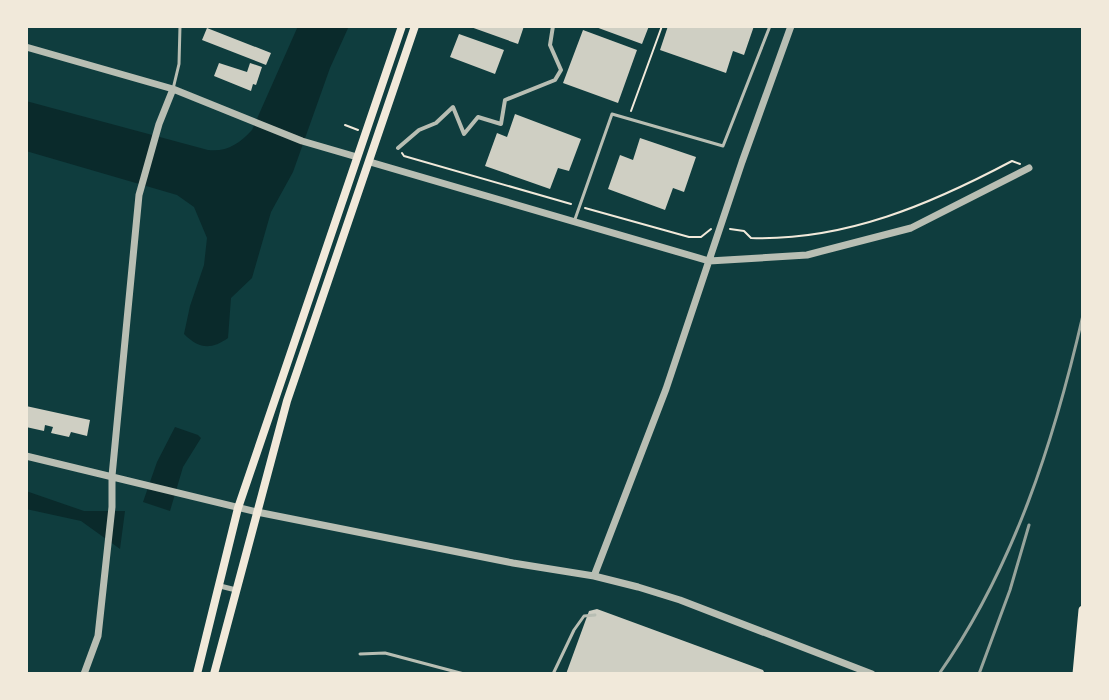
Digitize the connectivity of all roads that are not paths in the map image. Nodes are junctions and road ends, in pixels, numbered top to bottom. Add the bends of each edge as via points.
1 (180, 26) edge
2 (402, 26) edge
3 (415, 26) edge
4 (553, 26) edge
5 (770, 26) edge
6 (791, 26) edge
7 (26, 47) edge
8 (173, 89) junction
9 (398, 148) road end
10 (357, 157) junction
11 (370, 162) junction
12 (1029, 168) road end
13 (574, 222) junction
14 (709, 261) junction
15 (26, 456) edge
16 (112, 476) junction
17 (238, 508) junction
18 (257, 512) junction
19 (594, 576) junction
20 (220, 586) junction
21 (236, 590) junction
22 (1083, 610) edge
23 (595, 615) dead end
24 (360, 654) dead end
25 (84, 674) edge
26 (197, 674) edge
27 (214, 674) edge
28 (464, 674) edge
29 (553, 674) edge
30 (872, 674) edge
31 (1077, 674) edge

1 - 8 lane
2 - 10 main road
3 - 11 main road
4 - 9 street via 550,45 561,70 555,80 505,100 501,124 478,117 464,134 453,107
5 - 13 lane via 723,146 612,114
6 - 14 street
7 - 8 street
8 - 10 street via 302,141
8 - 16 street via 139,195
10 - 11 street
10 - 17 main road
11 - 13 street
11 - 18 main road via 287,401
12 - 14 street via 911,228 807,255
13 - 14 street
14 - 19 street
15 - 16 street
16 - 17 street
16 - 25 street via 98,636
17 - 18 street
17 - 20 main road
18 - 19 street
18 - 21 main road
19 - 30 street via 680,600
20 - 21 street
20 - 26 main road
21 - 27 main road
22 - 31 main road
23 - 29 lane via 584,616 574,630
24 - 28 lane via 385,653

